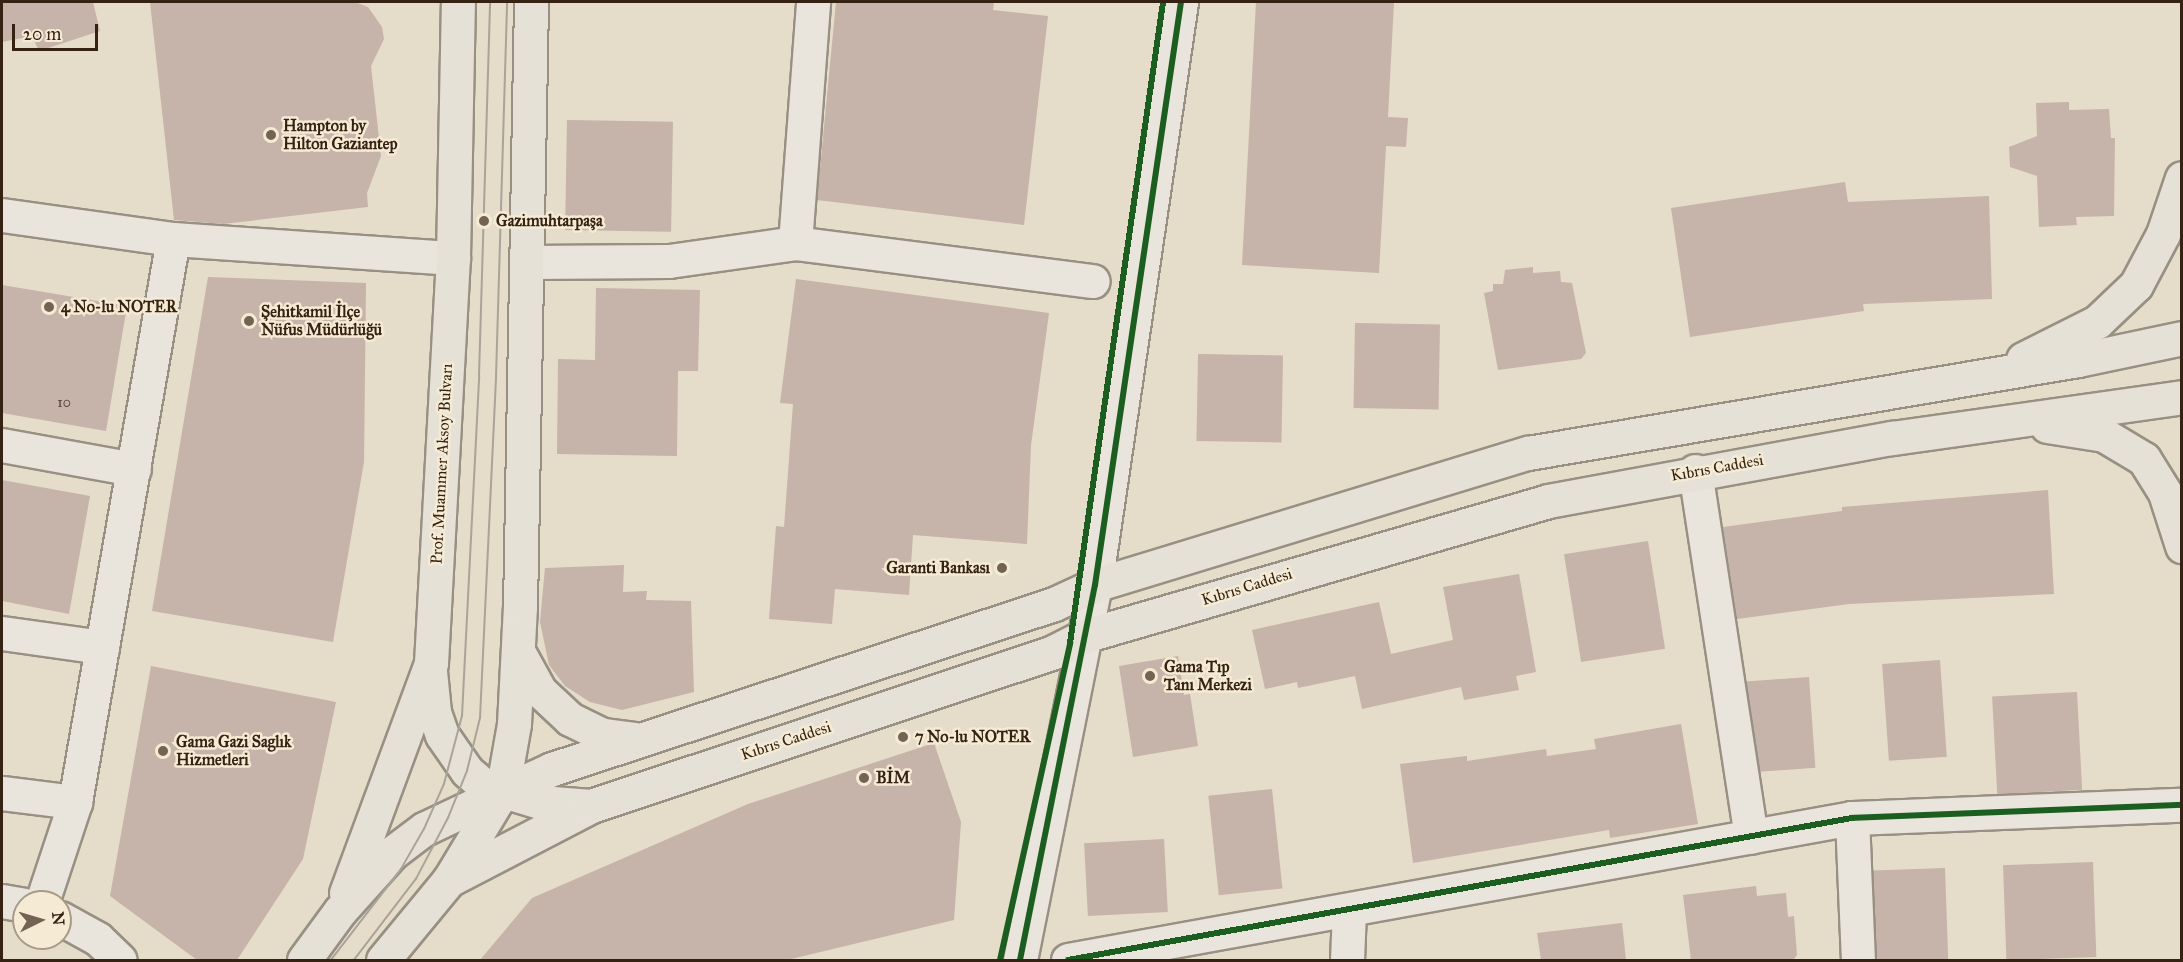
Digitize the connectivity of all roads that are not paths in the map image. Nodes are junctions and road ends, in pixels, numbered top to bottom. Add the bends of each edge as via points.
1 (458, 2) edge
2 (531, 2) edge
3 (813, 2) edge
4 (1181, 2) edge
5 (2181, 178) edge
6 (2, 215) edge
7 (174, 239) junction
8 (795, 243) junction
9 (453, 258) junction
10 (528, 262) junction
11 (1093, 282) dead end
12 (2181, 338) edge
13 (1992, 374) junction
14 (2181, 397) edge
15 (1998, 423) junction
16 (2, 445) edge
17 (134, 469) junction
18 (1695, 471) junction
19 (2181, 546) edge
20 (1095, 585) junction
21 (2, 633) edge
22 (1084, 636) junction
23 (102, 647) junction
24 (519, 653) junction
25 (430, 663) junction
26 (640, 740) junction
27 (502, 792) junction
28 (2, 793) edge
29 (75, 802) junction
30 (2181, 805) edge
31 (591, 806) junction
32 (1852, 818) junction
33 (1751, 837) junction
34 (449, 880) junction
35 (46, 890) edge
36 (1349, 910) junction
37 (340, 911) junction
38 (72, 925) edge
39 (120, 960) edge
40 (304, 960) edge
41 (383, 960) edge
42 (1020, 960) edge
43 (1068, 960) edge
44 (1347, 960) edge
45 (1858, 960) edge

1 - 9 main road, Prof. Muammer Aksoy Bulvarı
2 - 10 main road
3 - 8 street
4 - 20 street
5 - 13 main road via 2163,234 2136,285 2097,322
6 - 7 street
7 - 9 street
7 - 17 street
8 - 10 street via 669,261
8 - 11 street
9 - 25 main road, Prof. Muammer Aksoy Bulvarı
10 - 24 main road
12 - 13 main road
13 - 20 main road via 1528,453
14 - 15 main road, Kıbrıs Caddesi
15 - 18 main road, Kıbrıs Caddesi
15 - 19 main road via 2061,426 2104,435 2144,459 2165,493
16 - 17 street
17 - 23 street
18 - 22 main road, Kıbrıs Caddesi via 1548,501
18 - 33 street
20 - 22 street
20 - 26 main road via 1054,603
21 - 23 street
22 - 31 main road, Kıbrıs Caddesi via 1053,652
22 - 42 street
23 - 29 street
24 - 26 main road via 540,692 570,719 603,735
24 - 27 main road
25 - 27 main road via 434,712 442,735 467,771 483,785
25 - 37 main road, Prof. Muammer Aksoy Bulvarı
26 - 27 main road
27 - 31 main road via 540,802
27 - 34 main road
27 - 37 main road via 424,830 393,853
28 - 29 street
29 - 35 street
30 - 32 street
31 - 34 main road, Kıbrıs Caddesi
32 - 33 street
32 - 45 street
33 - 36 street
34 - 41 main road, Kıbrıs Caddesi
36 - 43 street
36 - 44 street
37 - 40 main road
38 - 39 street via 98,939

